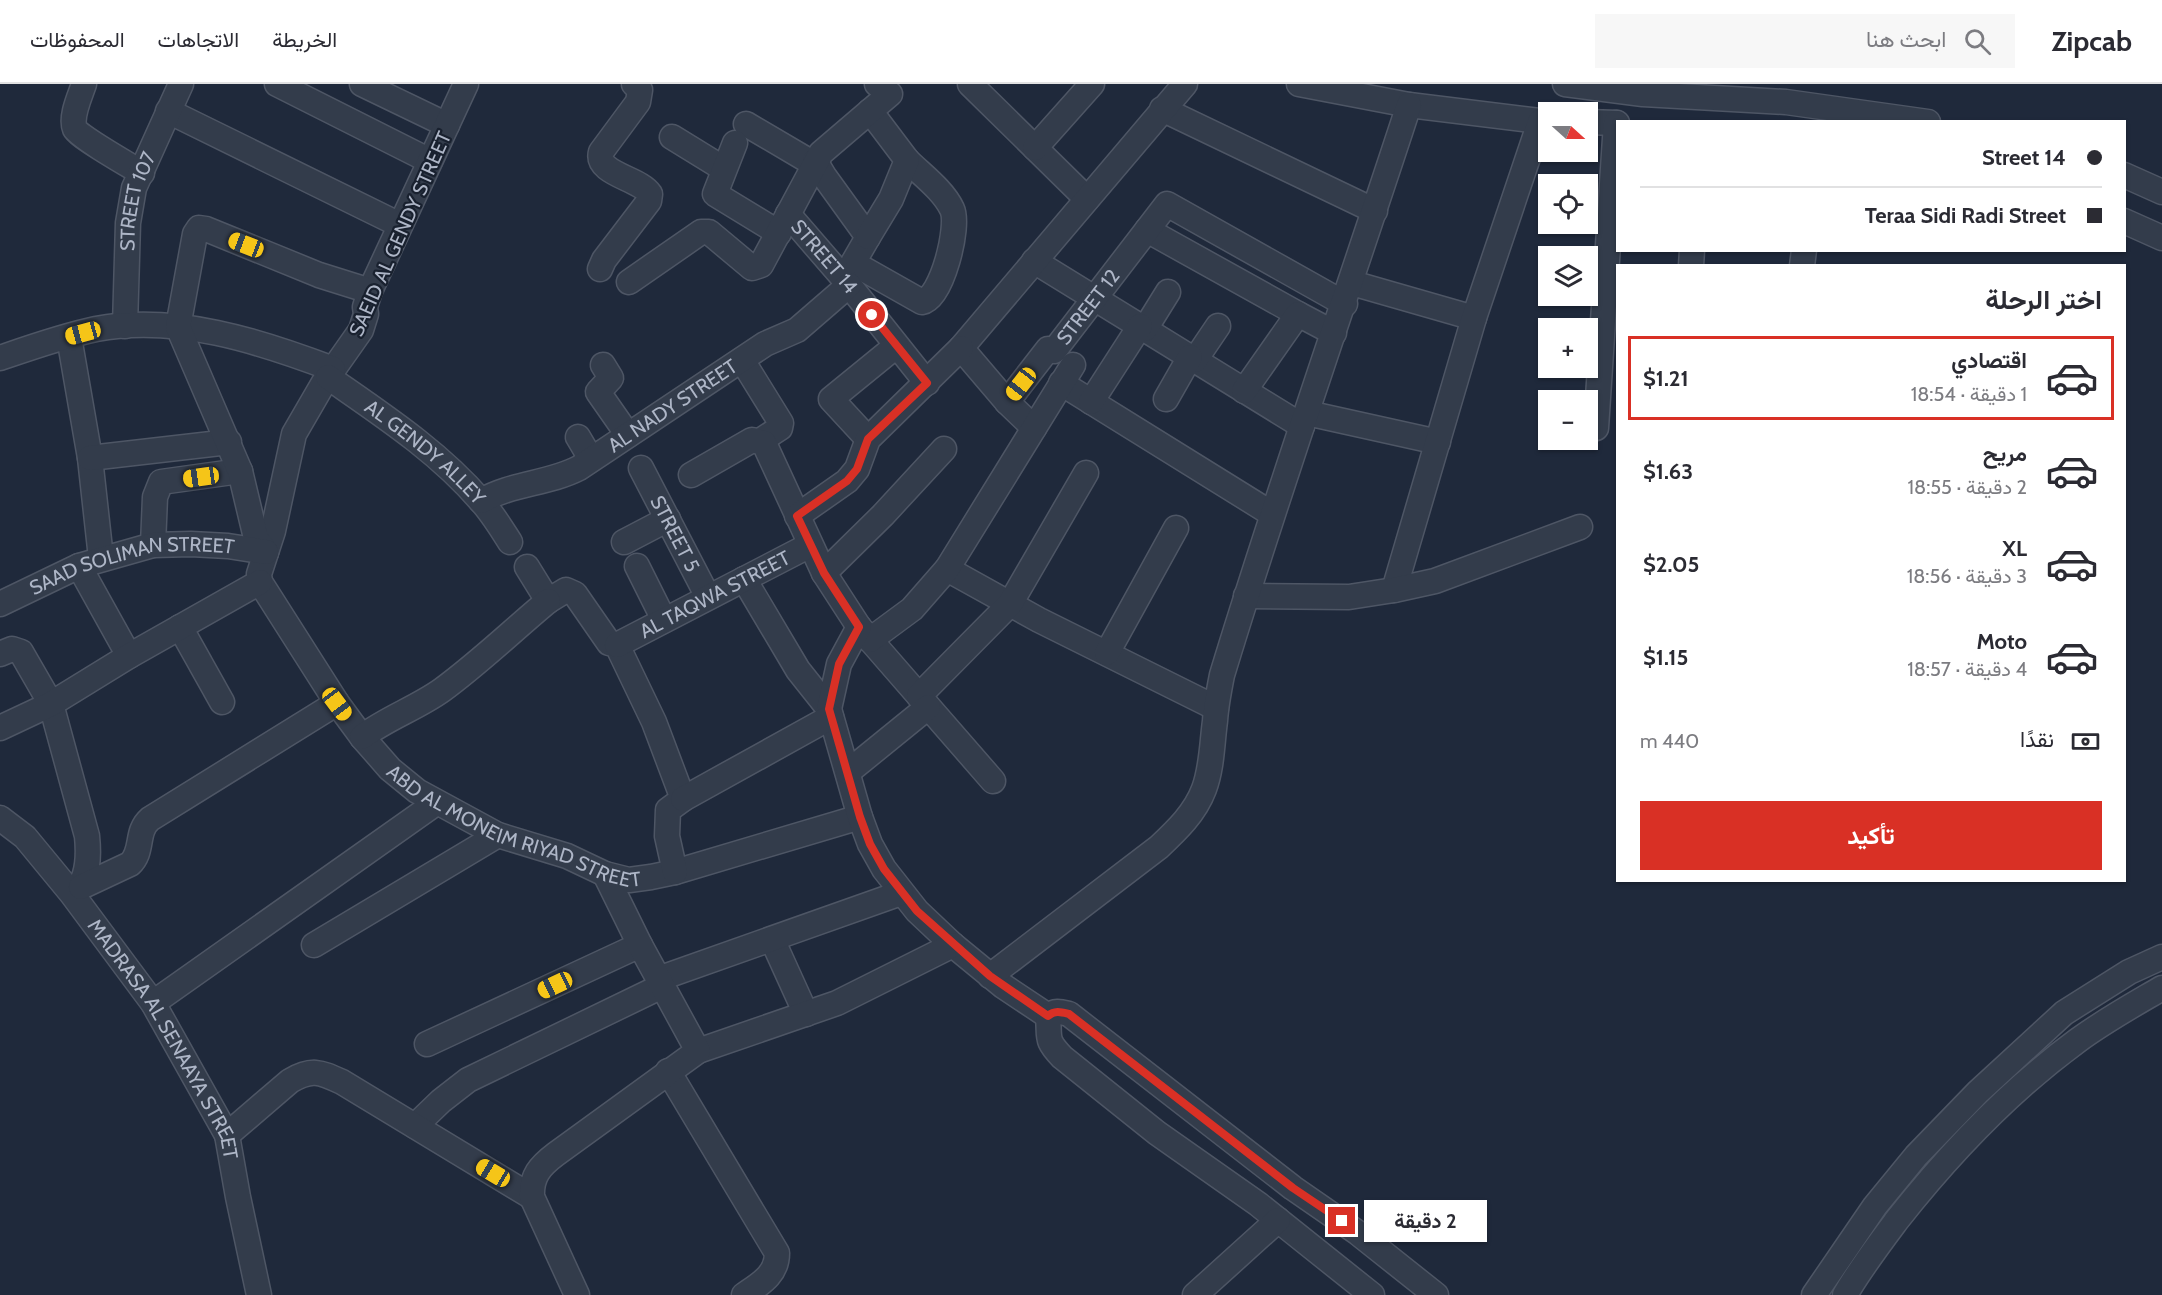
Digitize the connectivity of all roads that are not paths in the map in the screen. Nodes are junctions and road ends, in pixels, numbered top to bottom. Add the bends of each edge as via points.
1 (84, 84) edge
2 (181, 84) edge
3 (277, 84) edge
4 (362, 84) edge
5 (466, 84) edge
6 (634, 84) edge
7 (1092, 84) edge
8 (1185, 84) edge
9 (1299, 84) edge
10 (1565, 84) edge
11 (982, 88) edge
12 (884, 89) edge
13 (451, 105) edge
14 (1409, 105) junction
15 (1162, 109) junction
16 (168, 111) junction
17 (870, 111) junction
18 (1914, 120) edge
19 (1538, 121) edge
20 (1598, 123) edge
21 (1616, 123) edge
22 (672, 137) dead end
23 (1616, 138) edge
24 (1538, 139) edge
25 (1035, 148) junction
26 (907, 160) junction
27 (430, 161) junction
28 (815, 163) junction
29 (724, 169) junction
30 (142, 173) junction
31 (2126, 176) edge
32 (2162, 192) edge
33 (1087, 199) junction
34 (1375, 211) junction
35 (2126, 222) edge
36 (784, 224) junction
37 (400, 225) junction
38 (1146, 230) junction
39 (868, 237) junction
40 (2162, 238) edge
41 (1034, 261) junction
42 (600, 269) dead end
43 (629, 282) dead end
44 (849, 285) junction
45 (370, 291) junction
46 (1168, 292) dead end
47 (1348, 293) junction
48 (1094, 298) junction
49 (1298, 314) junction
50 (1474, 318) junction
51 (126, 326) junction
52 (1218, 326) dead end
53 (178, 327) junction
54 (1142, 328) junction
55 (1334, 333) junction
56 (69, 337) junction
57 (896, 346) junction
58 (961, 348) junction
59 (0, 358) edge
60 (1193, 359) junction
61 (742, 360) junction
62 (603, 365) dead end
63 (330, 373) junction
64 (927, 383) junction
65 (1244, 391) junction
66 (1166, 399) dead end
67 (1598, 399) edge
68 (1007, 402) junction
69 (1091, 402) junction
70 (1304, 420) junction
71 (1034, 428) junction
72 (628, 435) junction
73 (578, 437) dead end
74 (868, 439) junction
75 (760, 441) junction
76 (229, 442) junction
77 (1438, 442) junction
78 (944, 449) dead end
79 (90, 458) junction
80 (591, 459) junction
81 (641, 468) dead end
82 (240, 471) junction
83 (1086, 473) dead end
84 (691, 475) dead end
85 (481, 501) junction
86 (1272, 514) junction
87 (797, 516) junction
88 (668, 519) junction
89 (1580, 527) dead end
90 (1176, 528) dead end
91 (510, 542) dead end
92 (624, 542) dead end
93 (153, 545) junction
94 (810, 545) junction
95 (266, 552) junction
96 (90, 562) junction
97 (637, 566) dead end
98 (527, 567) dead end
99 (947, 569) junction
100 (824, 573) junction
101 (744, 579) junction
102 (260, 582) junction
103 (1394, 590) junction
104 (1246, 596) junction
105 (708, 597) junction
106 (548, 601) junction
107 (0, 604) edge
108 (1010, 604) junction
109 (664, 620) junction
110 (180, 627) junction
111 (865, 633) junction
112 (617, 645) junction
113 (1107, 653) junction
114 (0, 654) edge
115 (129, 656) junction
116 (924, 701) junction
117 (222, 702) dead end
118 (51, 704) junction
119 (337, 704) junction
120 (1216, 708) junction
121 (830, 713) junction
122 (0, 728) edge
123 (362, 737) junction
124 (848, 772) junction
125 (993, 781) dead end
126 (684, 799) junction
127 (436, 802) junction
128 (860, 817) junction
129 (0, 818) edge
130 (498, 835) junction
131 (675, 872) junction
132 (605, 874) junction
133 (77, 890) junction
134 (901, 893) junction
135 (772, 939) junction
136 (314, 945) dead end
137 (640, 945) junction
138 (954, 945) junction
139 (2162, 957) edge
140 (990, 976) junction
141 (660, 982) junction
142 (2162, 988) edge
143 (153, 1003) junction
144 (806, 1014) junction
145 (1048, 1016) junction
146 (427, 1044) dead end
147 (698, 1051) junction
148 (668, 1071) junction
149 (415, 1126) junction
150 (227, 1135) junction
151 (532, 1197) junction
152 (1278, 1220) junction
153 (259, 1295) edge
154 (577, 1295) edge
155 (744, 1295) edge
156 (1195, 1295) edge
157 (1372, 1295) edge
158 (1436, 1295) edge
159 (1814, 1295) edge
160 (1845, 1295) edge

1 - 30 street via 74,128 79,135
2 - 16 street, STREET 107
3 - 27 street
4 - 13 street
5 - 13 street, SAEID AL GENDY STREET
6 - 42 street via 640,90 639,102 600,158 608,169 645,188 649,201
7 - 25 street
8 - 15 street
9 - 14 street
10 - 18 street via 1643,94 1786,102
11 - 25 street
12 - 17 street
13 - 27 street, SAEID AL GENDY STREET
14 - 19 street
14 - 34 street
15 - 33 street
15 - 34 street
16 - 30 street, STREET 107
16 - 37 street
17 - 26 street
17 - 28 street via 827,147
20 - 21 street
22 - 29 street
23 - 67 street
24 - 50 street
25 - 33 street
26 - 39 street via 891,199
26 - 39 street via 954,212 949,252 930,298 917,300 853,263
27 - 37 street, SAEID AL GENDY STREET
28 - 29 street via 740,134
28 - 36 street
28 - 39 street
29 - 36 street, STREET 14 via 716,195
30 - 51 street, STREET 107 via 134,188 128,223
31 - 32 street
33 - 41 street
34 - 47 street
35 - 40 street
36 - 43 street via 761,265 752,268 709,232 701,232
36 - 44 street, STREET 14
37 - 45 street, SAEID AL GENDY STREET
38 - 47 street, STREET 12 via 1167,204
38 - 48 street, STREET 12
38 - 49 street
41 - 48 street
41 - 58 street
44 - 57 street, STREET 14
44 - 61 street, AL NADY STREET via 797,330 765,344
45 - 53 street via 319,275 202,227 195,234
45 - 63 street, SAEID AL GENDY STREET via 361,330
46 - 54 street
47 - 50 street
47 - 55 street
48 - 54 street
48 - 68 street, STREET 12 via 1054,351 1048,349
49 - 55 street
49 - 65 street
50 - 77 street
51 - 53 street, AL GENDY ALLEY
51 - 56 street, AL GENDY ALLEY
52 - 60 street
53 - 63 street, AL GENDY ALLEY via 252,341
53 - 76 street
54 - 60 street
54 - 69 street
55 - 70 street
56 - 59 street, AL GENDY ALLEY
56 - 79 street
57 - 64 street, STREET 14
57 - 74 street via 831,399
58 - 64 street
58 - 68 street
60 - 65 street
60 - 66 street
61 - 72 street, AL NADY STREET
61 - 75 street via 781,423 780,428
62 - 72 street via 612,378 598,392
63 - 85 street, AL GENDY ALLEY via 446,465
63 - 95 street, SAEID AL GENDY STREET via 294,434
64 - 74 street
65 - 70 street
68 - 71 street
69 - 71 street via 1067,374
69 - 86 street
70 - 77 street
70 - 86 street
71 - 99 street
72 - 80 street, AL NADY STREET
73 - 80 street
74 - 87 street via 857,469 847,481
75 - 84 street via 752,440
75 - 87 street via 766,446
76 - 79 street
76 - 82 street
77 - 103 street
78 - 100 street
79 - 96 street
80 - 85 street, AL NADY STREET via 569,473 516,486
81 - 88 street, STREET 5
82 - 93 street via 161,482 155,497
82 - 95 street via 256,538
83 - 108 street
85 - 91 street, AL GENDY ALLEY
86 - 104 street
87 - 94 street
88 - 92 street
88 - 105 street, STREET 5
89 - 103 street via 1435,581
90 - 113 street
93 - 95 street, SAAD SOLIMAN STREET via 228,546
93 - 96 street, SAAD SOLIMAN STREET
94 - 100 street
94 - 101 street, AL TAQWA STREET
95 - 102 street, SAEID AL GENDY STREET
96 - 107 street, SAAD SOLIMAN STREET
96 - 115 street
97 - 109 street
98 - 106 street
99 - 108 street
99 - 111 street via 912,609
100 - 111 street
101 - 105 street, AL TAQWA STREET
101 - 121 street via 798,670
102 - 110 street
102 - 119 street, ABD AL MONEIM RIYAD STREET
103 - 104 street via 1349,597
104 - 120 street
105 - 109 street, AL TAQWA STREET
106 - 112 street via 566,590 573,592 609,643
106 - 123 street via 443,689
108 - 113 street
108 - 116 street
109 - 112 street, AL TAQWA STREET
110 - 115 street
110 - 117 street
111 - 116 street
111 - 121 street via 839,664
112 - 126 street via 654,722
113 - 120 street
114 - 118 street via 12,649 21,652
115 - 118 street
116 - 124 street
116 - 125 street
118 - 122 street
118 - 133 street via 87,836 88,854
119 - 123 street, ABD AL MONEIM RIYAD STREET
119 - 133 street via 150,819 142,828 136,859
120 - 140 street via 1204,789 1179,828
121 - 124 street
121 - 126 street
123 - 127 street, ABD AL MONEIM RIYAD STREET via 390,769
124 - 128 street
126 - 131 street via 668,810 667,817
127 - 130 street, ABD AL MONEIM RIYAD STREET
127 - 143 street
128 - 131 street, ABD AL MONEIM RIYAD STREET
128 - 134 street via 870,844
129 - 133 street, MADRASA AL SENAAYA STREET
130 - 132 street, ABD AL MONEIM RIYAD STREET via 567,856
130 - 136 street
131 - 132 street, ABD AL MONEIM RIYAD STREET via 629,880
132 - 137 street
133 - 143 street, MADRASA AL SENAAYA STREET
134 - 135 street
134 - 138 street
135 - 141 street
135 - 144 street
137 - 141 street
137 - 146 street
138 - 140 street
138 - 144 street via 837,1003
139 - 159 street via 2129,972 2064,1013 1978,1092 1916,1156 1875,1206
140 - 145 street
141 - 147 street
141 - 149 street via 468,1080
142 - 160 street via 2077,1040 2009,1099 1930,1178
143 - 150 street, MADRASA AL SENAAYA STREET
144 - 147 street
145 - 152 street via 1047,1038 1062,1057 1157,1133
145 - 158 street via 1058,1011 1069,1014
147 - 148 street
148 - 151 street via 542,1164 531,1184
148 - 155 street via 777,1253 774,1269 765,1281
149 - 150 street via 342,1082 314,1071 290,1081
149 - 151 street
150 - 153 street, MADRASA AL SENAAYA STREET
151 - 154 street
152 - 156 street
152 - 157 street

